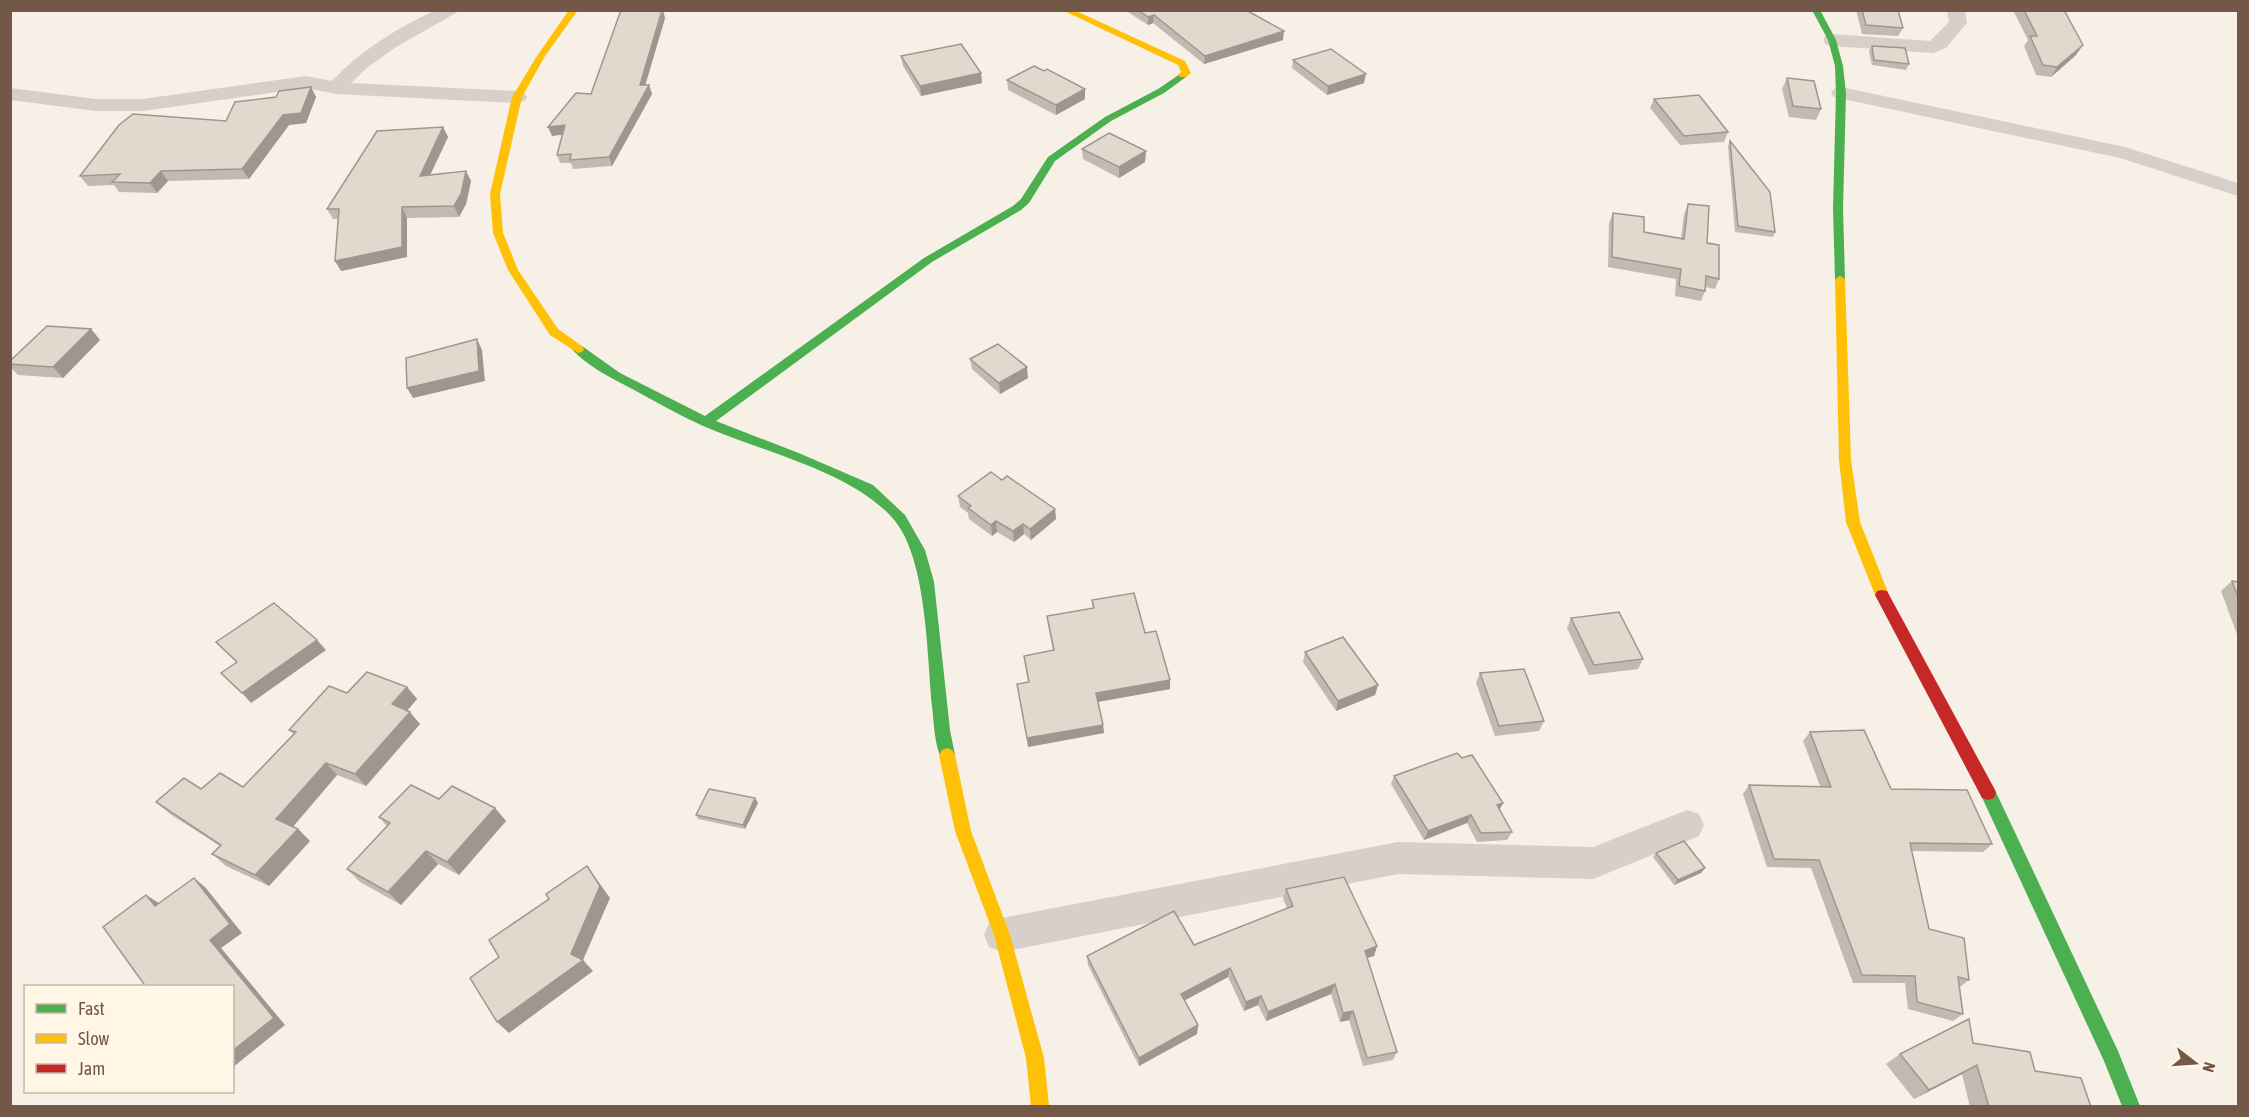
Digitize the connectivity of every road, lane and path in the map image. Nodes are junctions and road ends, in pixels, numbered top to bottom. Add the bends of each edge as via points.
1 (452, 10) edge
2 (574, 10) edge
3 (1066, 10) edge
4 (1816, 10) edge
5 (1956, 10) edge
6 (1832, 40) junction
7 (336, 88) junction
8 (1841, 93) junction
9 (10, 94) edge
10 (517, 98) junction
11 (2238, 190) edge
12 (706, 422) junction
13 (1687, 825) dead end
14 (1002, 935) junction
15 (1040, 1107) edge
16 (2131, 1107) edge

1 - 7 street via 372,53 353,67
2 - 10 street
3 - 12 street via 1182,63 1186,73 1108,119 1051,159 1017,208 928,260
4 - 6 street
5 - 6 street via 1958,24 1933,47
6 - 8 street
7 - 9 street via 306,82 142,105 96,105
7 - 10 street
8 - 11 street via 2125,153
8 - 16 street via 1841,337 1845,460 1853,522 1881,592 2000,816 2112,1057
10 - 12 street via 495,194 498,233 513,270 554,332 616,376
12 - 14 street via 868,488 900,518 918,550 927,582 942,730 963,831
13 - 14 street via 1593,863 1398,858
14 - 15 street via 1035,1058

